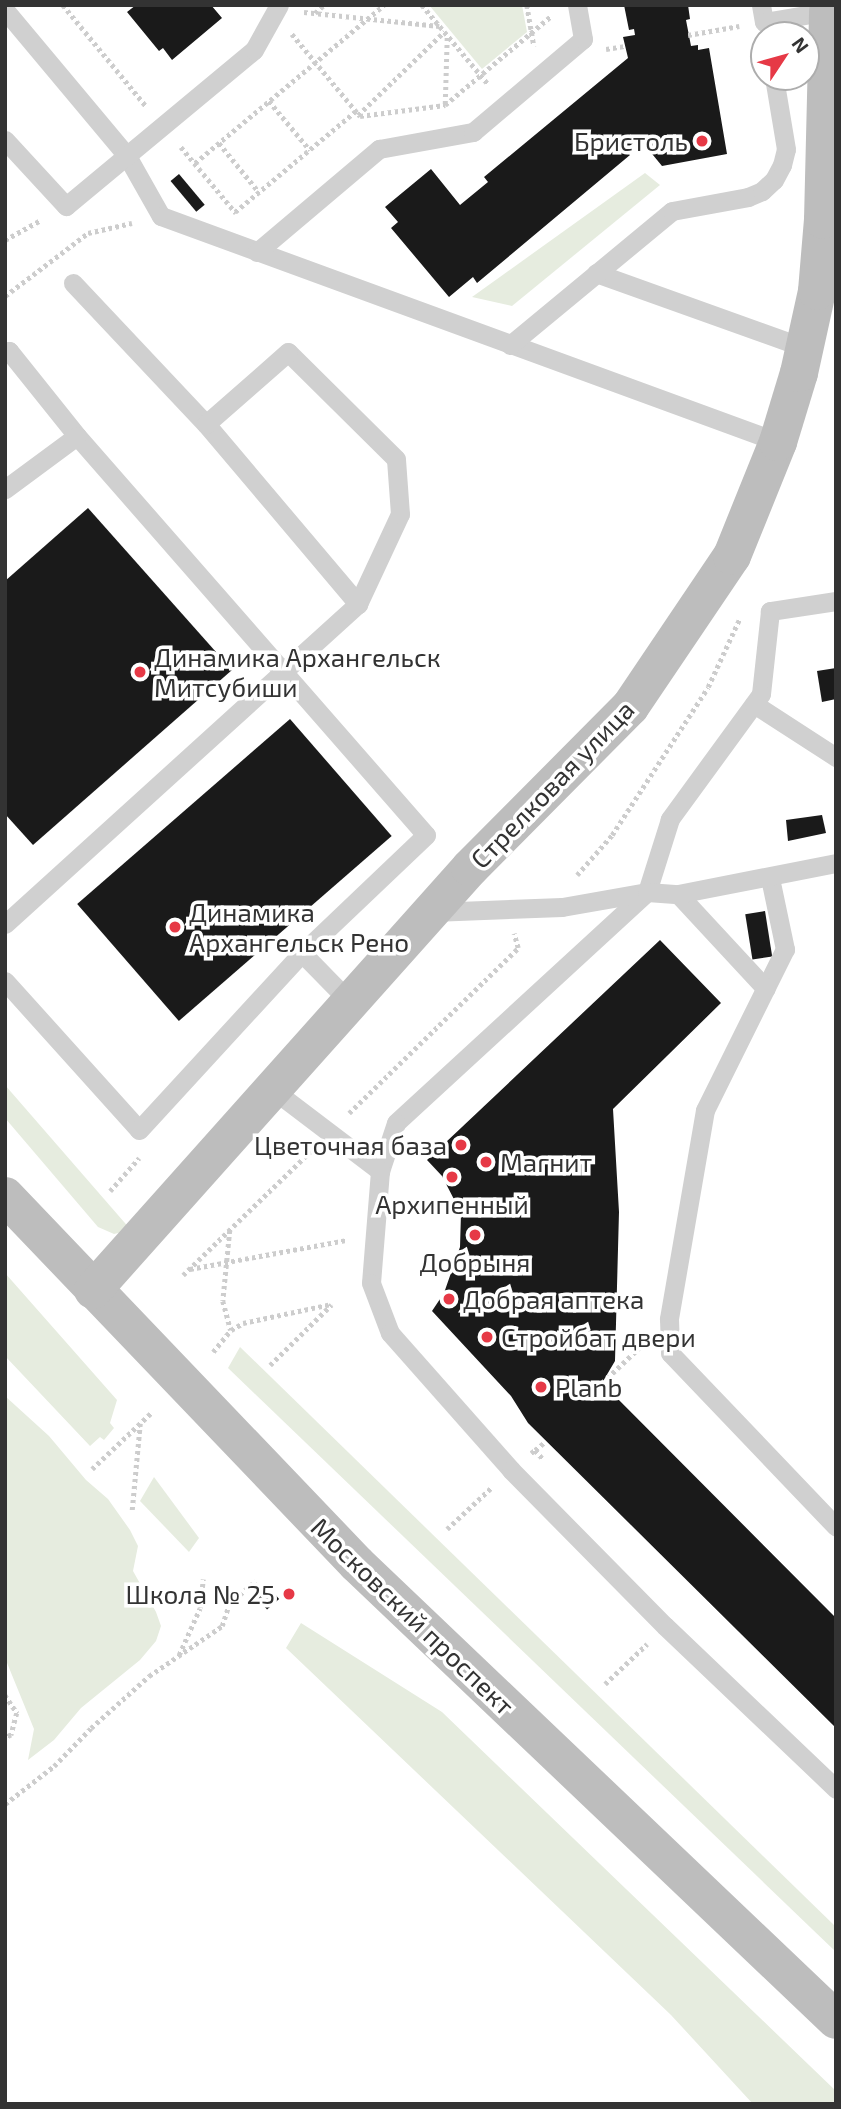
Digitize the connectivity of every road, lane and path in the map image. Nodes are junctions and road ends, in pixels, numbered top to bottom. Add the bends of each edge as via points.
1 (324, 5) edge
2 (384, 5) edge
3 (422, 5) edge
4 (577, 5) edge
5 (5, 10) edge
6 (832, 10) edge
7 (287, 12) edge
8 (556, 12) dead end
9 (315, 13) junction
10 (368, 18) junction
11 (764, 21) edge
12 (750, 24) edge
13 (439, 26) junction
14 (446, 33) junction
15 (688, 35) dead end
16 (315, 63) junction
17 (481, 75) junction
18 (776, 91) edge
19 (269, 101) junction
20 (445, 105) junction
21 (505, 105) junction
22 (357, 113) junction
23 (444, 137) junction
24 (5, 140) edge
25 (219, 143) junction
26 (310, 150) junction
27 (127, 156) junction
28 (195, 163) dead end
29 (259, 192) junction
30 (66, 206) junction
31 (161, 216) junction
32 (208, 234) junction
33 (5, 240) edge
34 (257, 252) junction
35 (596, 273) junction
36 (73, 283) dead end
37 (5, 296) edge
38 (510, 345) junction
39 (805, 348) junction
40 (5, 354) edge
41 (206, 424) junction
42 (77, 436) junction
43 (778, 442) junction
44 (5, 489) edge
45 (836, 601) edge
46 (358, 604) junction
47 (282, 674) junction
48 (754, 704) junction
49 (836, 757) edge
50 (836, 863) edge
51 (770, 878) junction
52 (647, 892) junction
53 (678, 894) junction
54 (506, 908) junction
55 (431, 912) junction
56 (5, 924) edge
57 (302, 953) junction
58 (5, 981) edge
59 (766, 989) junction
60 (350, 1002) junction
61 (272, 1089) junction
62 (329, 1132) junction
63 (380, 1171) junction
64 (5, 1196) edge
65 (230, 1230) junction
66 (374, 1235) junction
67 (227, 1262) junction
68 (189, 1269) junction
69 (184, 1275) dead end
70 (93, 1290) junction
71 (669, 1319) junction
72 (231, 1329) junction
73 (213, 1352) dead end
74 (271, 1365) dead end
75 (602, 1383) dead end
76 (151, 1413) dead end
77 (140, 1423) junction
78 (546, 1441) dead end
79 (535, 1450) dead end
80 (92, 1469) dead end
81 (132, 1510) dead end
82 (836, 1527) edge
83 (203, 1579) dead end
84 (255, 1581) dead end
85 (179, 1656) junction
86 (5, 1695) edge
87 (5, 1738) edge
88 (836, 1789) edge
89 (5, 1804) edge
90 (836, 2020) edge

1 - 9 path
2 - 10 path
3 - 13 path
4 - 21 lane via 583,39
5 - 27 lane
6 - 11 lane
6 - 39 street, Стрелковая улица via 823,220 817,290
7 - 9 path
7 - 16 path via 290,33
7 - 27 lane via 254,50
8 - 17 path
9 - 10 path
10 - 13 path
10 - 16 path
12 - 15 path
13 - 14 path
14 - 17 path
14 - 20 path
14 - 22 path
16 - 19 path
16 - 22 path
17 - 20 path
17 - 21 path
18 - 35 lane via 786,149 774,180 748,197 672,211
19 - 25 path
19 - 26 path
20 - 22 path
20 - 23 path
21 - 23 lane via 472,132
22 - 26 path
23 - 34 lane via 379,149
24 - 30 lane
25 - 28 path
25 - 29 path
26 - 29 path
27 - 30 lane
27 - 31 lane
29 - 32 path
30 - 33 path
31 - 32 lane
31 - 37 path via 88,233
32 - 34 lane
34 - 38 lane
35 - 38 lane
35 - 39 lane
36 - 41 lane
38 - 43 lane
39 - 43 street, Стрелковая улица
40 - 42 lane via 9,351
41 - 46 lane
41 - 46 lane via 288,352 396,458 400,514
42 - 44 lane
42 - 47 lane
43 - 55 street, Стрелковая улица via 732,556 630,707
45 - 48 lane via 770,611 761,694
46 - 47 lane
47 - 56 lane
47 - 57 lane via 426,835
48 - 49 lane
48 - 52 lane via 670,819
50 - 51 lane
51 - 53 lane
51 - 59 lane via 785,949
52 - 53 lane
52 - 54 lane via 562,907
52 - 63 lane via 397,1124
53 - 59 lane
54 - 55 lane
54 - 62 path via 518,948
55 - 60 street, Стрелковая улица
57 - 58 lane via 139,1130
57 - 60 lane
59 - 71 lane via 705,1110
60 - 61 street, Стрелковая улица
61 - 62 lane
61 - 70 street, Стрелковая улица
62 - 63 lane
62 - 65 path
63 - 66 lane
64 - 70 street, Московский проспект
65 - 67 path
65 - 68 path
66 - 67 path
66 - 88 lane via 371,1283 390,1333 511,1470
67 - 68 path
67 - 72 path via 223,1301
68 - 69 path
70 - 90 street, Московский проспект via 357,1564
71 - 75 path
71 - 82 lane via 670,1353
72 - 73 path
72 - 74 path via 332,1304
76 - 77 path
77 - 80 path
77 - 81 path
78 - 79 path
83 - 85 path via 200,1608
84 - 85 path via 229,1604 222,1626
85 - 89 path via 149,1676 54,1766
86 - 87 path via 16,1713 11,1735

